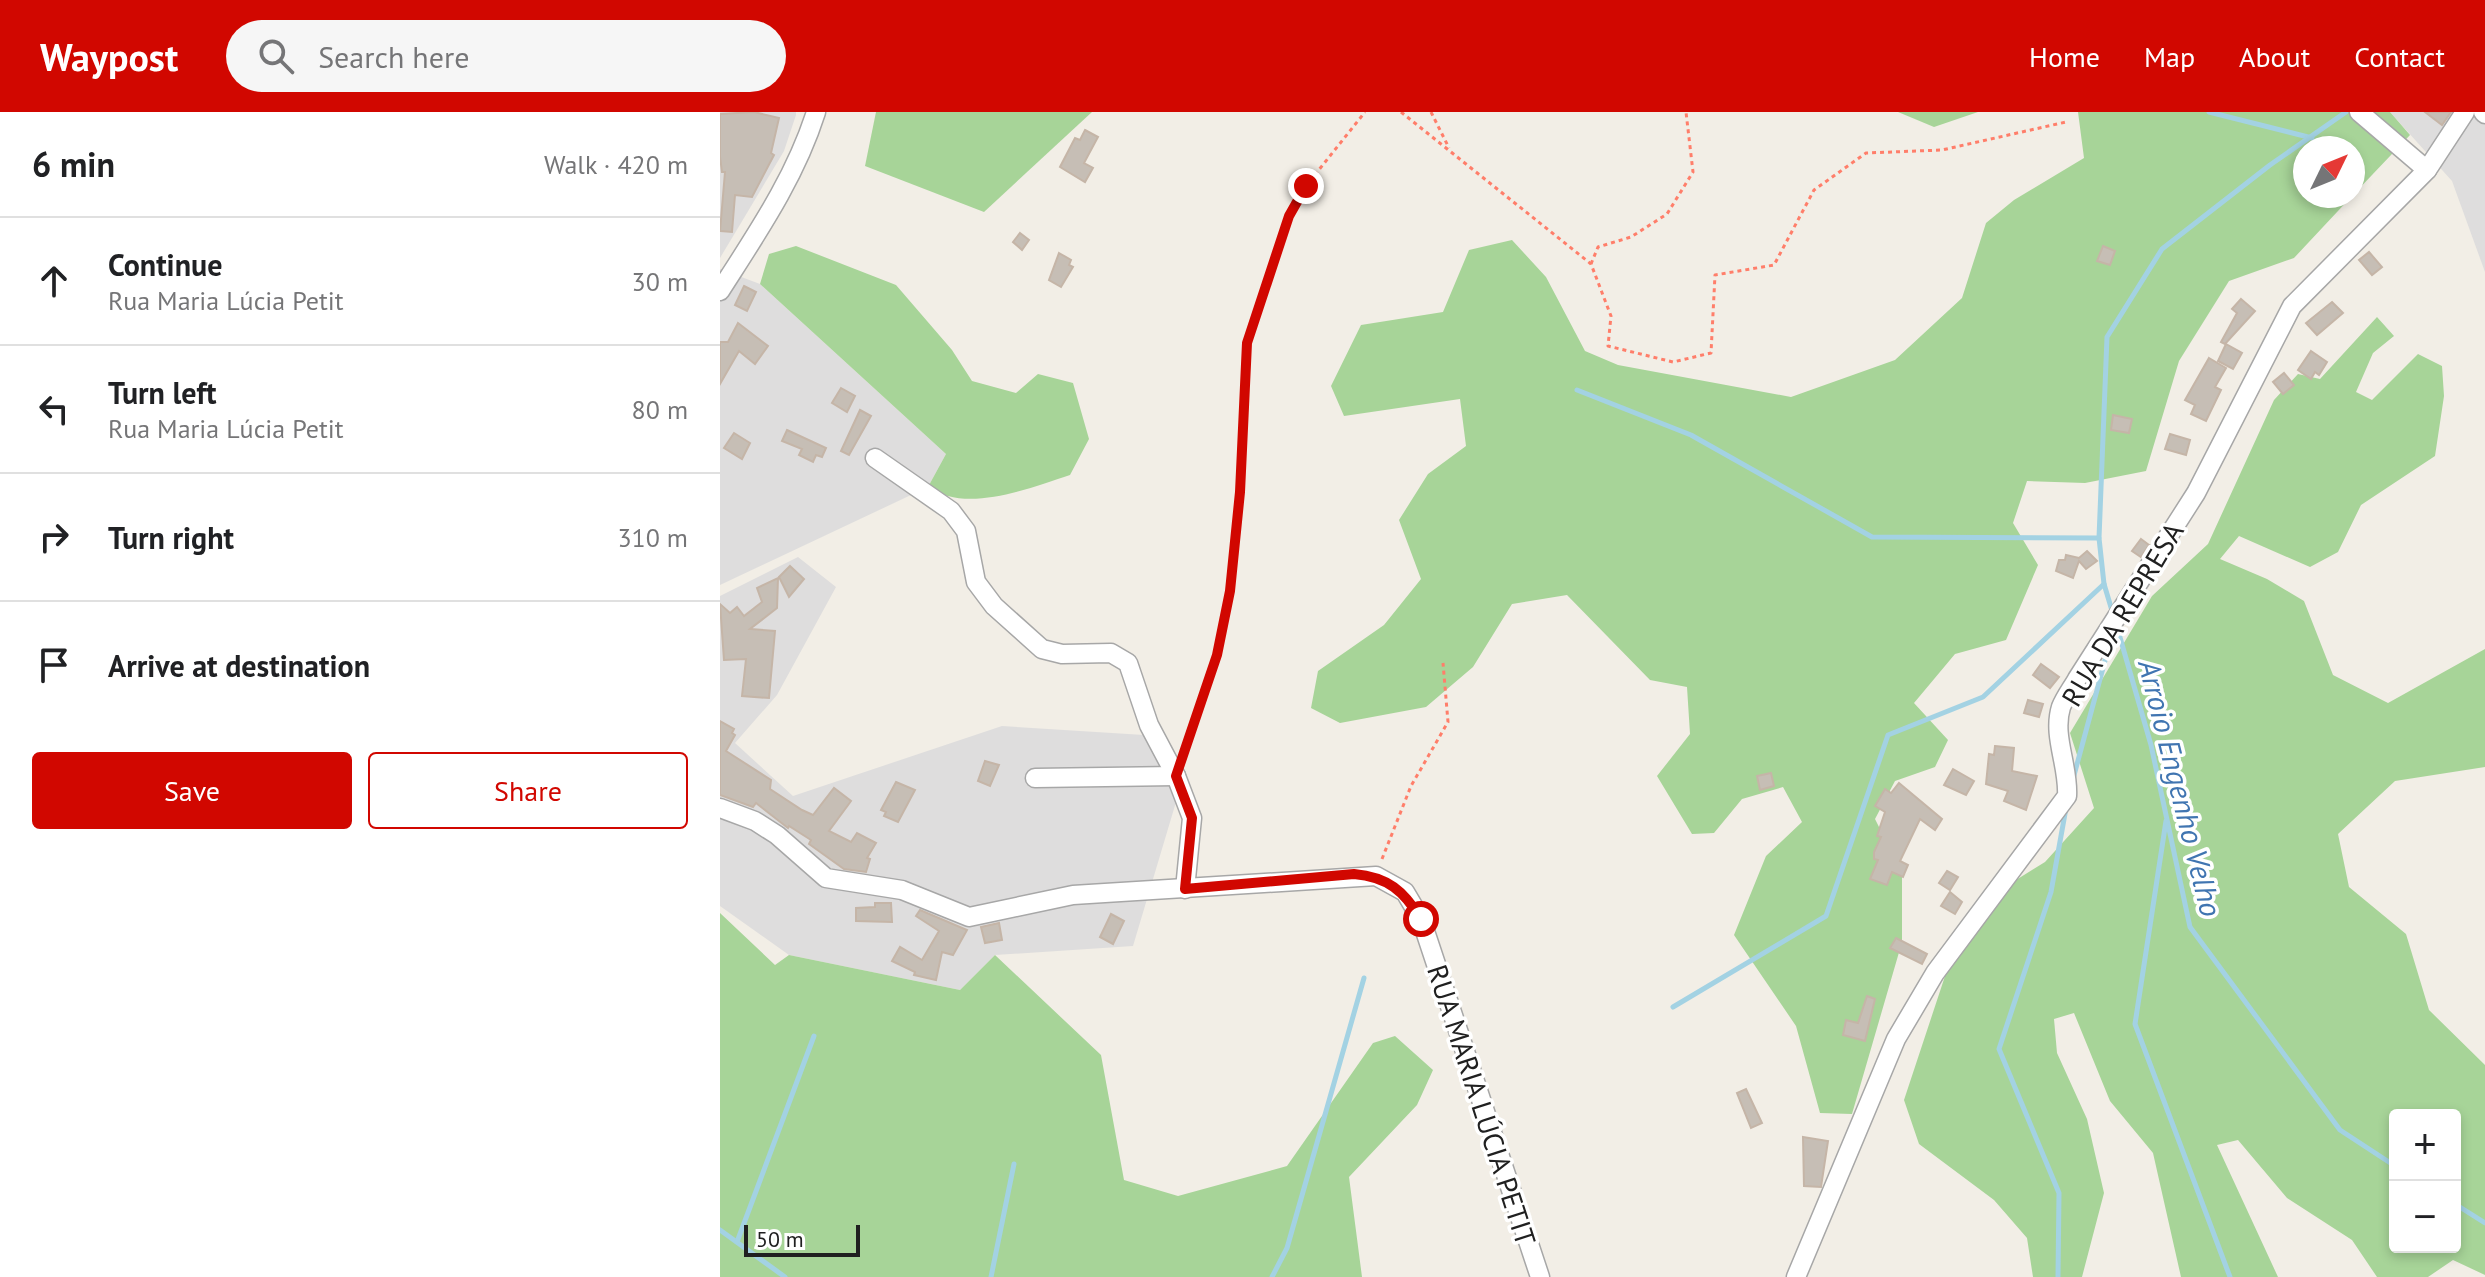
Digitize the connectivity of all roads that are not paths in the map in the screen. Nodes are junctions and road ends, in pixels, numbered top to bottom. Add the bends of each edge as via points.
1 (816, 112) edge
2 (2359, 112) edge
3 (2465, 112) edge
4 (2427, 170) junction
5 (720, 291) edge
6 (875, 458) dead end
7 (1176, 776) junction
8 (1035, 778) dead end
9 (720, 808) edge
10 (1185, 889) junction
11 (1540, 1277) edge
12 (1796, 1277) edge

1 - 5 street via 803,154 778,201
2 - 4 street
3 - 4 street, RUA DA REPRESA
4 - 12 street, RUA DA REPRESA via 2292,306 2196,493 2077,679 2062,706 2058,731 2069,778 2067,796 1935,973 1896,1039
6 - 7 street via 951,511 966,531 976,582 994,606 1042,649 1111,653 1128,663 1149,725
7 - 8 street
7 - 10 street via 1192,818
9 - 10 street via 766,828 826,878 902,890 969,917 1073,895
10 - 11 street, RUA MARIA LÚCIA PETIT via 1354,874 1376,876 1405,892 1421,919

